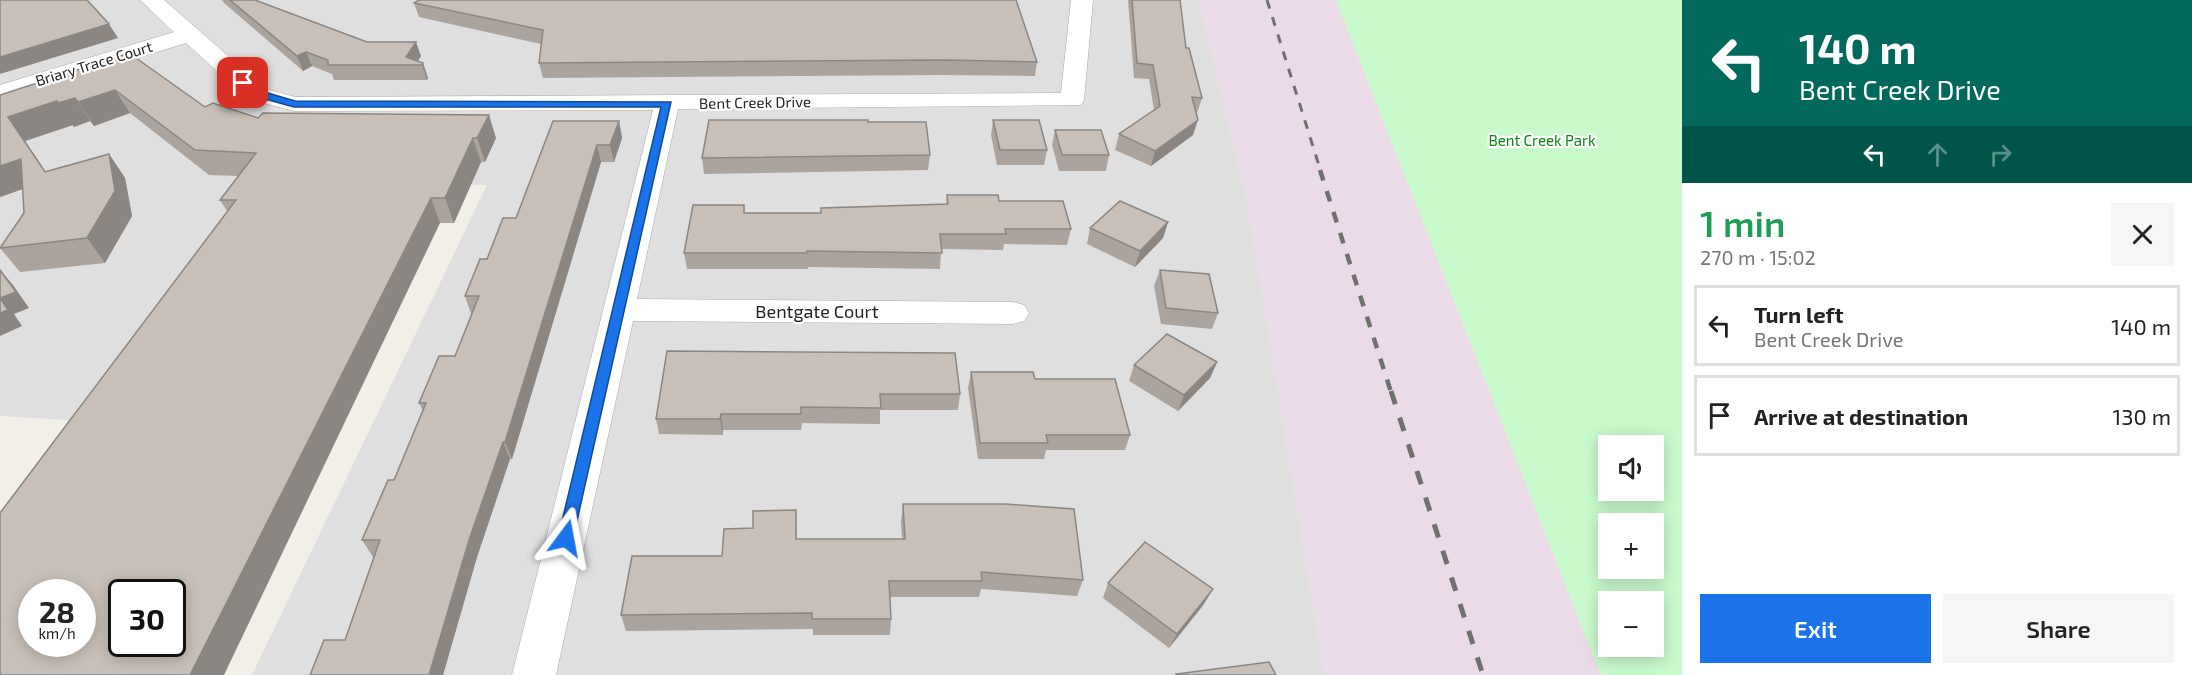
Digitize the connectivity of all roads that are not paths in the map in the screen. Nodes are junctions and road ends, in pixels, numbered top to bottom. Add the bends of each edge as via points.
1 (151, 0) edge
2 (1082, 0) edge
3 (189, 35) junction
4 (0, 93) edge
5 (667, 104) junction
6 (620, 310) junction
7 (1013, 313) dead end
8 (534, 675) edge

1 - 3 street, Bent Creek Drive
2 - 5 street, Bent Creek Drive via 1072,100
3 - 4 street, Briary Trace Court
3 - 5 street, Bent Creek Drive via 257,94 294,104
5 - 6 street
6 - 7 street, Bentgate Court
6 - 8 street

